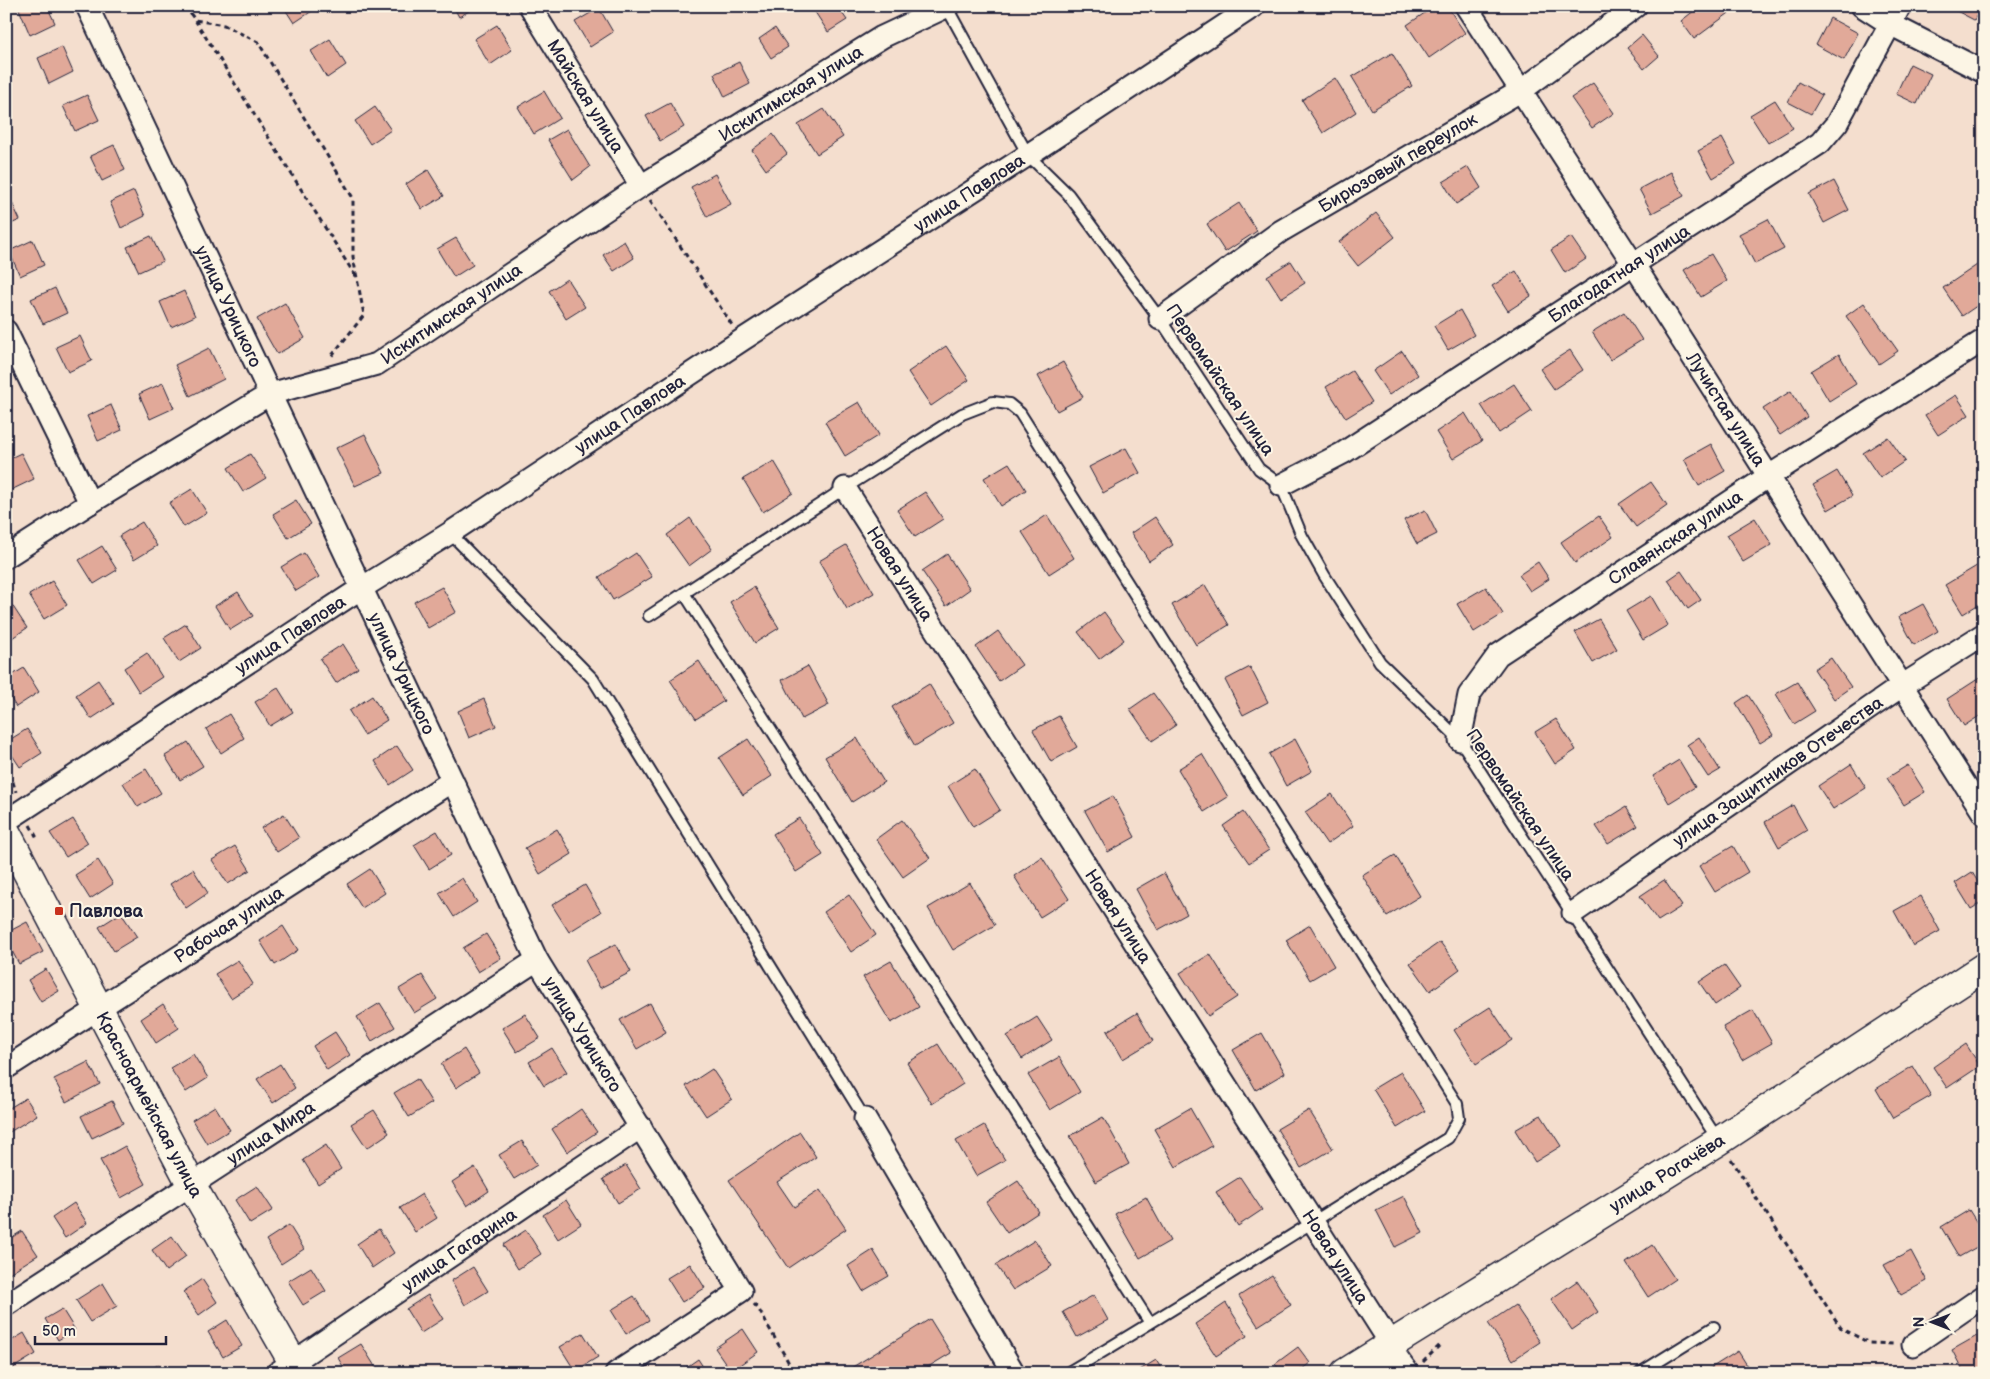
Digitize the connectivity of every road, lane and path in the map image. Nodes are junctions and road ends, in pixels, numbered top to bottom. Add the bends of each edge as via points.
1 (185, 6) edge
2 (1254, 6) edge
3 (1466, 6) edge
4 (1636, 6) edge
5 (1862, 6) edge
6 (88, 7) edge
7 (947, 7) edge
8 (535, 9) edge
9 (1895, 15) edge
10 (195, 20) junction
11 (1984, 72) edge
12 (1522, 90) junction
13 (1028, 155) junction
14 (641, 186) junction
15 (1634, 265) junction
16 (358, 280) junction
17 (1160, 319) junction
18 (6, 331) edge
19 (742, 340) junction
20 (1984, 340) edge
21 (327, 362) dead end
22 (270, 394) junction
23 (1769, 476) junction
24 (1281, 485) junction
25 (845, 488) junction
26 (90, 503) junction
27 (450, 533) junction
28 (6, 557) edge
29 (360, 589) junction
30 (684, 593) junction
31 (649, 616) dead end
32 (1984, 634) edge
33 (1903, 685) junction
34 (1460, 740) junction
35 (452, 781) junction
36 (1984, 814) edge
37 (6, 821) edge
38 (6, 832) edge
39 (1573, 913) junction
40 (537, 960) junction
41 (1984, 967) edge
42 (98, 1008) junction
43 (6, 1068) edge
44 (865, 1119) joint
45 (641, 1127) junction
46 (1719, 1141) junction
47 (192, 1184) junction
48 (1313, 1221) junction
49 (741, 1291) junction
50 (1984, 1296) edge
51 (6, 1306) edge
52 (1150, 1323) junction
53 (1714, 1327) dead end
54 (1442, 1343) dead end
55 (1913, 1345) joint
56 (1388, 1346) junction
57 (289, 1370) edge
58 (1411, 1370) edge
59 (616, 1373) edge
60 (792, 1373) edge
61 (1014, 1373) edge
62 (1067, 1373) edge
63 (1345, 1373) edge
64 (1640, 1373) edge

1 - 10 path
2 - 13 street, улица Павлова
3 - 12 street, Лучистая улица
4 - 12 street, Бирюзовый переулок
5 - 9 street
6 - 22 street, улица Урицкого
7 - 13 lane, Первомайская улица
7 - 14 street, Искитимская улица via 882,37
8 - 14 street, Майская улица
9 - 11 street
9 - 15 street, Благодатная улица via 1837,123 1820,144
10 - 16 path
10 - 16 path via 224,25 258,42 353,198 353,257
12 - 15 street, Лучистая улица
12 - 17 street, Бирюзовый переулок via 1281,232
13 - 17 lane, Первомайская улица via 1068,194
13 - 19 street, улица Павлова
14 - 19 path
14 - 22 street, Искитимская улица via 377,364
15 - 23 street, Лучистая улица
15 - 24 street, Благодатная улица via 1343,453
16 - 21 path via 364,315
17 - 24 lane, Первомайская улица via 1259,470
18 - 26 street
19 - 27 street, улица Павлова
20 - 23 street, Славянская улица
22 - 26 street, Искитимская улица
22 - 29 street, улица Урицкого
23 - 33 street, Лучистая улица
23 - 34 street, Славянская улица via 1498,655 1469,695
24 - 34 lane, Первомайская улица via 1302,536 1380,662
25 - 30 lane
25 - 48 street, Новая улица
25 - 48 lane via 962,414 993,402 1009,404 1020,413 1457,1104 1459,1118 1448,1138
26 - 28 street, Искитимская улица
27 - 29 street, улица Павлова
27 - 44 lane via 593,679
29 - 35 street, улица Урицкого
29 - 37 street, улица Павлова
30 - 31 lane
30 - 52 lane
32 - 33 street, улица Защитников Отечества
33 - 36 street, Лучистая улица
33 - 39 street, улица Защитников Отечества
34 - 39 lane, Первомайская улица
35 - 40 street, улица Урицкого
35 - 42 street, Рабочая улица
38 - 42 street, Красноармейская улица
39 - 46 lane, Первомайская улица
40 - 45 street, улица Урицкого
40 - 47 street, улица Мира
41 - 46 street, улица Рогачёва
42 - 43 street, Рабочая улица
42 - 47 street, Красноармейская улица
44 - 61 street
45 - 49 street, улица Урицкого
45 - 57 street, улица Гагарина
46 - 55 path via 1841,1328 1869,1343
46 - 56 street, улица Рогачёва
47 - 51 street, улица Мира
47 - 57 street, Красноармейская улица
48 - 52 lane
48 - 56 street, Новая улица
49 - 59 street
49 - 60 path via 759,1310
50 - 55 street
52 - 62 lane
53 - 64 lane
54 - 58 path
56 - 58 street
56 - 63 street, улица Рогачёва

